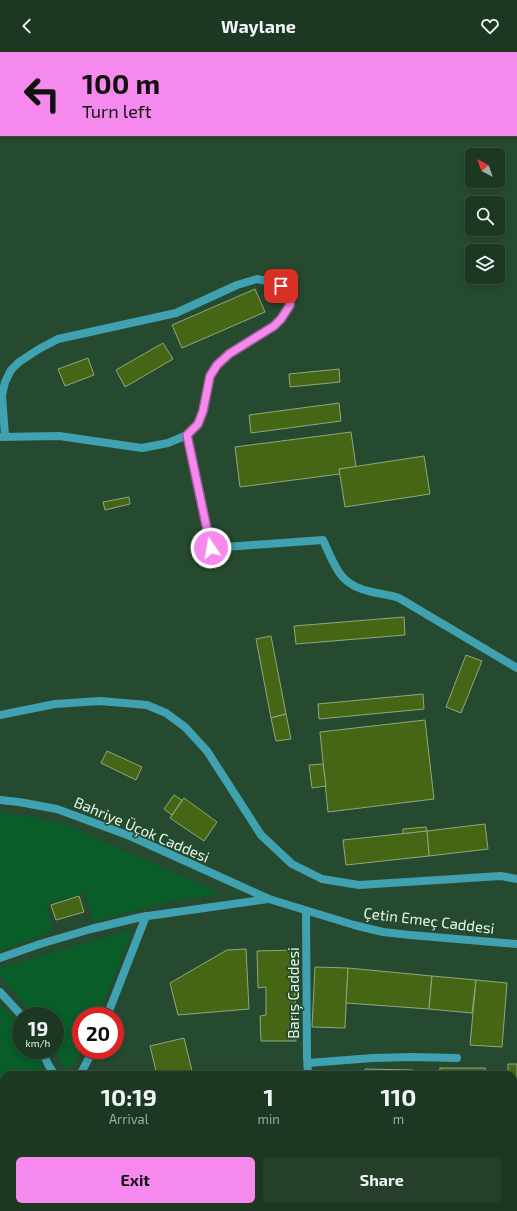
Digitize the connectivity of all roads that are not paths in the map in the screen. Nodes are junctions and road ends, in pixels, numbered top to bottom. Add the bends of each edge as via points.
1 (187, 435) junction
2 (2, 437) edge
3 (517, 668) edge
4 (0, 715) edge
5 (0, 800) edge
6 (517, 879) edge
7 (269, 899) junction
8 (306, 911) junction
9 (146, 916) junction
10 (517, 944) edge
11 (0, 958) edge
12 (0, 992) edge
13 (14, 1007) edge
14 (111, 1007) edge
15 (458, 1058) dead end
16 (46, 1059) edge
17 (88, 1059) edge
18 (308, 1063) junction
19 (52, 1071) edge
20 (82, 1071) edge
21 (308, 1071) edge

1 - 2 street via 168,444 142,448 60,436
1 - 2 street via 198,424 210,376 217,365 229,354 274,326 290,305 290,294 281,286 257,280 237,285 176,313 58,339 39,349 10,370 2,395
1 - 3 street via 211,548 323,540 338,573 347,583 360,589 399,598
4 - 6 street via 55,704 100,702 147,705 166,712 186,726 207,751 262,835 292,864 322,879 359,886 501,876
5 - 7 street, Bahriye Üçok Caddesi via 57,810 130,836
7 - 8 street, Çetin Emeç Caddesi
7 - 9 street
8 - 10 street, Çetin Emeç Caddesi via 383,932
8 - 18 street, Barış Caddesi
9 - 11 street via 91,929
9 - 14 street
12 - 13 street
15 - 18 street via 388,1058
16 - 19 street
17 - 20 street
18 - 21 street, Barış Caddesi

